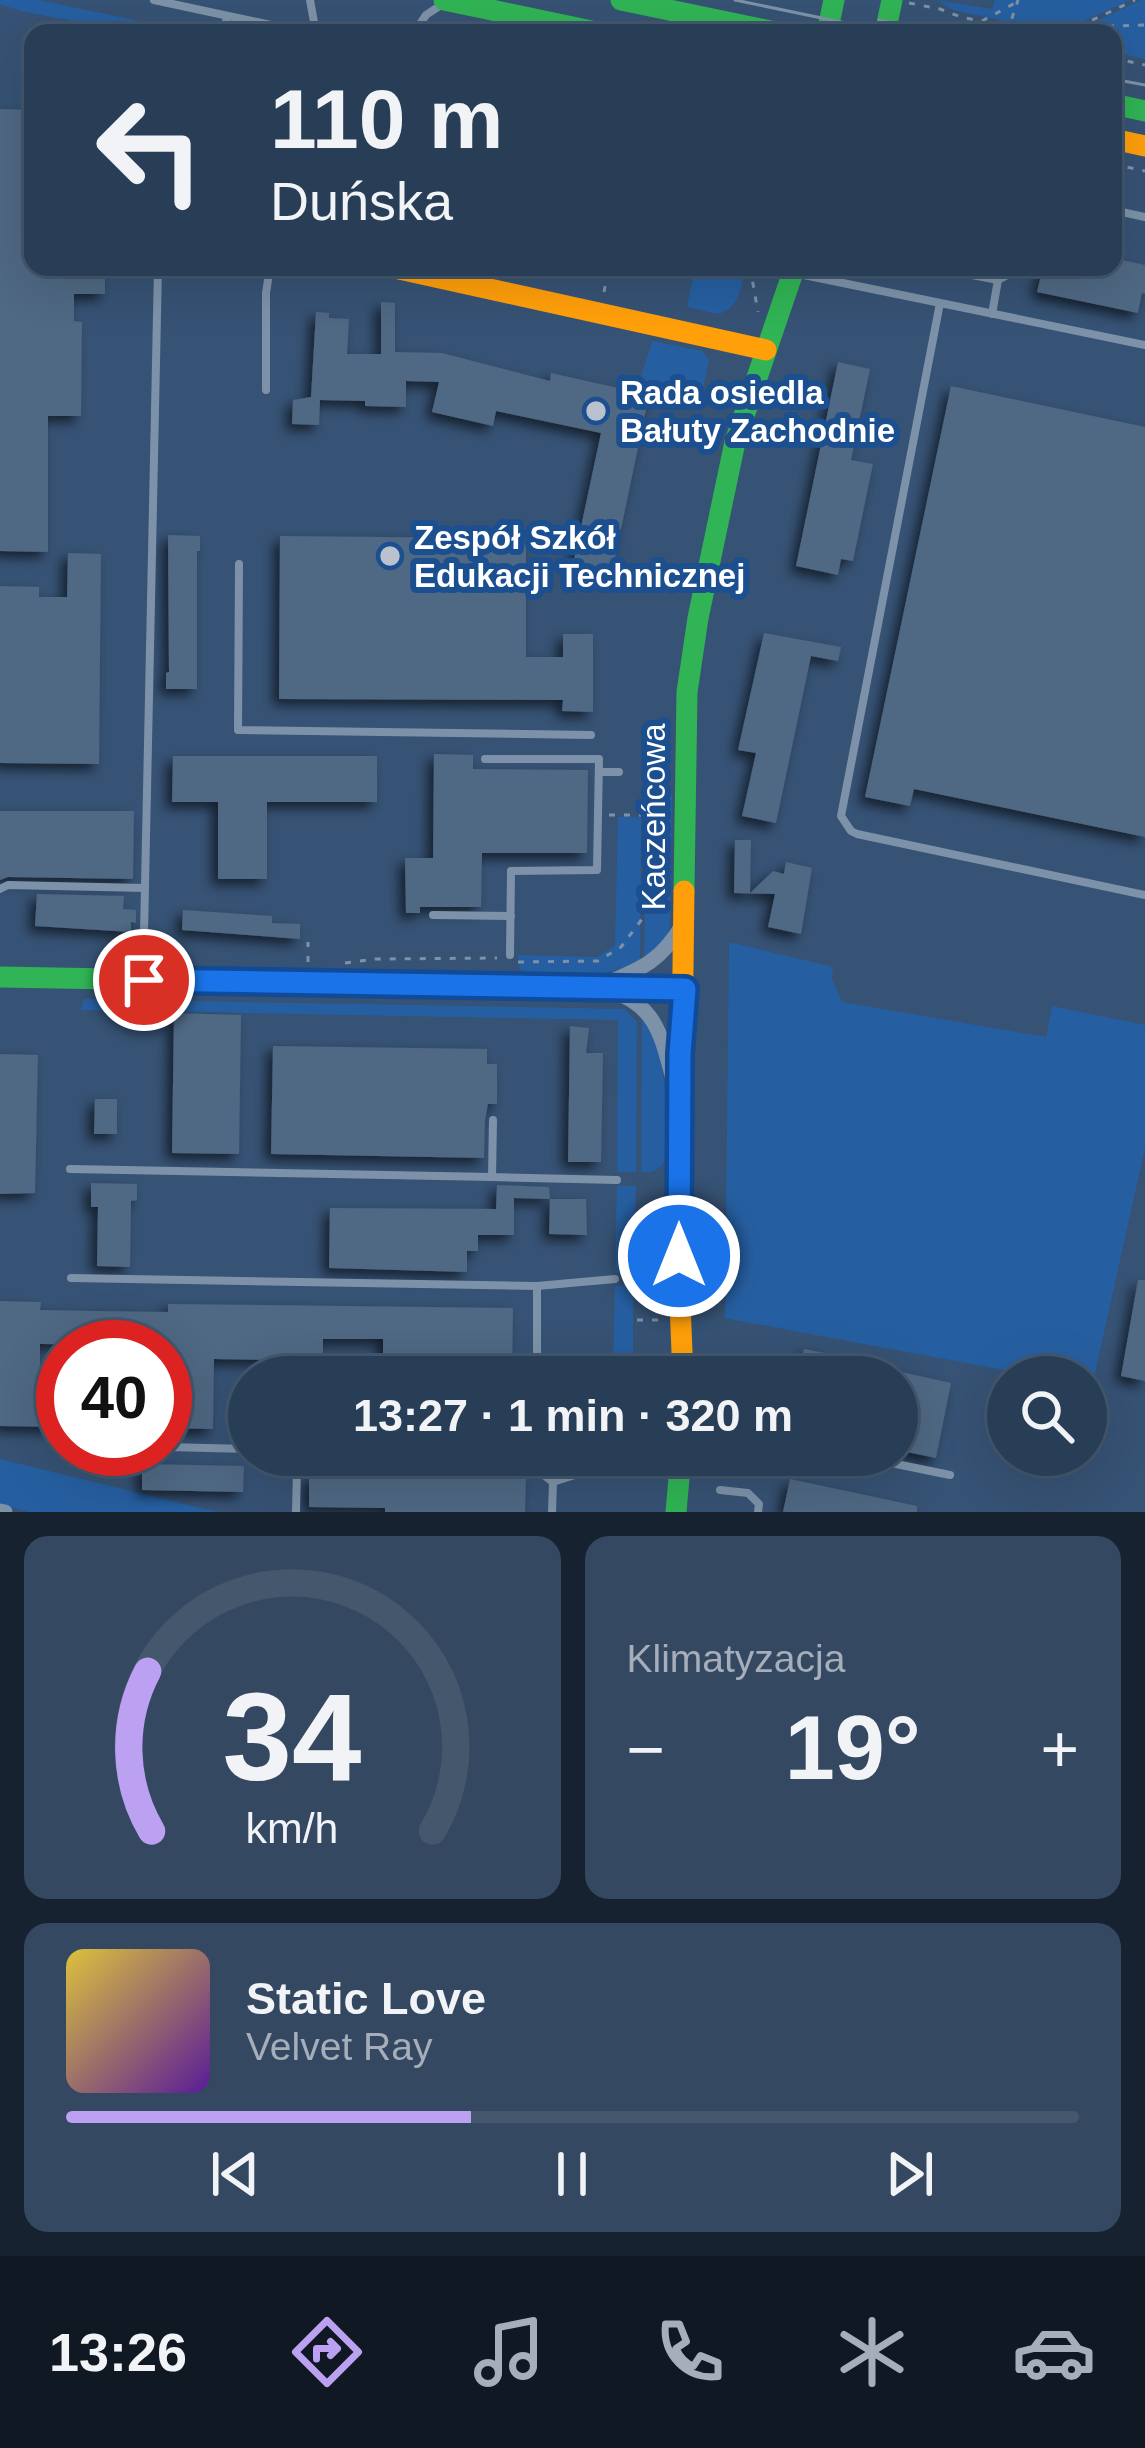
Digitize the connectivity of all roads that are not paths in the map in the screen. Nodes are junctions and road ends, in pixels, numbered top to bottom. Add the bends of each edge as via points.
1 (154, 0) edge
2 (446, 0) edge
3 (621, 0) edge
4 (227, 16) junction
5 (226, 24) edge
6 (267, 24) edge
7 (420, 24) edge
8 (530, 24) edge
9 (737, 24) edge
10 (158, 276) edge
11 (269, 276) edge
12 (431, 276) edge
13 (792, 276) edge
14 (824, 276) edge
15 (1003, 276) edge
16 (940, 303) junction
17 (992, 314) junction
18 (1145, 345) edge
19 (766, 350) junction
20 (266, 390) dead end
21 (239, 563) dead end
22 (591, 736) dead end
23 (485, 759) dead end
24 (598, 772) junction
25 (619, 772) dead end
26 (145, 888) junction
27 (0, 889) edge
28 (1145, 895) edge
29 (433, 915) dead end
30 (511, 916) junction
31 (685, 922) junction
32 (144, 934) dead end
33 (507, 958) road end
34 (0, 976) edge
35 (596, 987) junction
36 (685, 989) junction
37 (680, 1104) junction
38 (493, 1120) dead end
39 (70, 1169) dead end
40 (492, 1177) junction
41 (616, 1180) dead end
42 (71, 1278) dead end
43 (615, 1280) dead end
44 (537, 1286) junction
45 (537, 1356) edge
46 (682, 1356) edge
47 (192, 1448) edge
48 (228, 1449) edge
49 (918, 1468) edge
50 (950, 1475) dead end
51 (572, 1476) edge
52 (679, 1476) edge
53 (553, 1482) junction
54 (719, 1490) dead end
55 (296, 1512) edge
56 (552, 1512) edge
57 (676, 1512) edge
58 (758, 1512) edge

1 - 4 lane
2 - 7 lane
2 - 8 street
3 - 9 street
4 - 5 lane
4 - 6 lane
10 - 26 lane
11 - 20 lane
12 - 19 street
13 - 19 street, Kaczeńcowa
14 - 16 lane
15 - 17 lane
16 - 17 lane
16 - 28 lane via 841,816 857,834
17 - 18 lane
19 - 31 street, Kaczeńcowa via 735,442 686,692
21 - 22 lane via 238,730
23 - 24 lane via 599,759
24 - 25 lane
24 - 30 lane via 597,870 512,871
26 - 27 lane
26 - 32 lane
29 - 30 lane
30 - 33 lane
31 - 35 street via 653,962
31 - 36 street, Kaczeńcowa
34 - 35 street
35 - 36 street
35 - 37 street via 650,1015
36 - 37 street, Kaczeńcowa
37 - 46 street, Kaczeńcowa
38 - 40 lane
39 - 40 lane
40 - 41 lane
42 - 44 lane
43 - 44 lane
44 - 45 lane
47 - 48 lane
49 - 50 lane
51 - 53 lane
52 - 57 street
53 - 55 lane via 536,1469 297,1467
53 - 56 lane
54 - 58 lane via 748,1493

